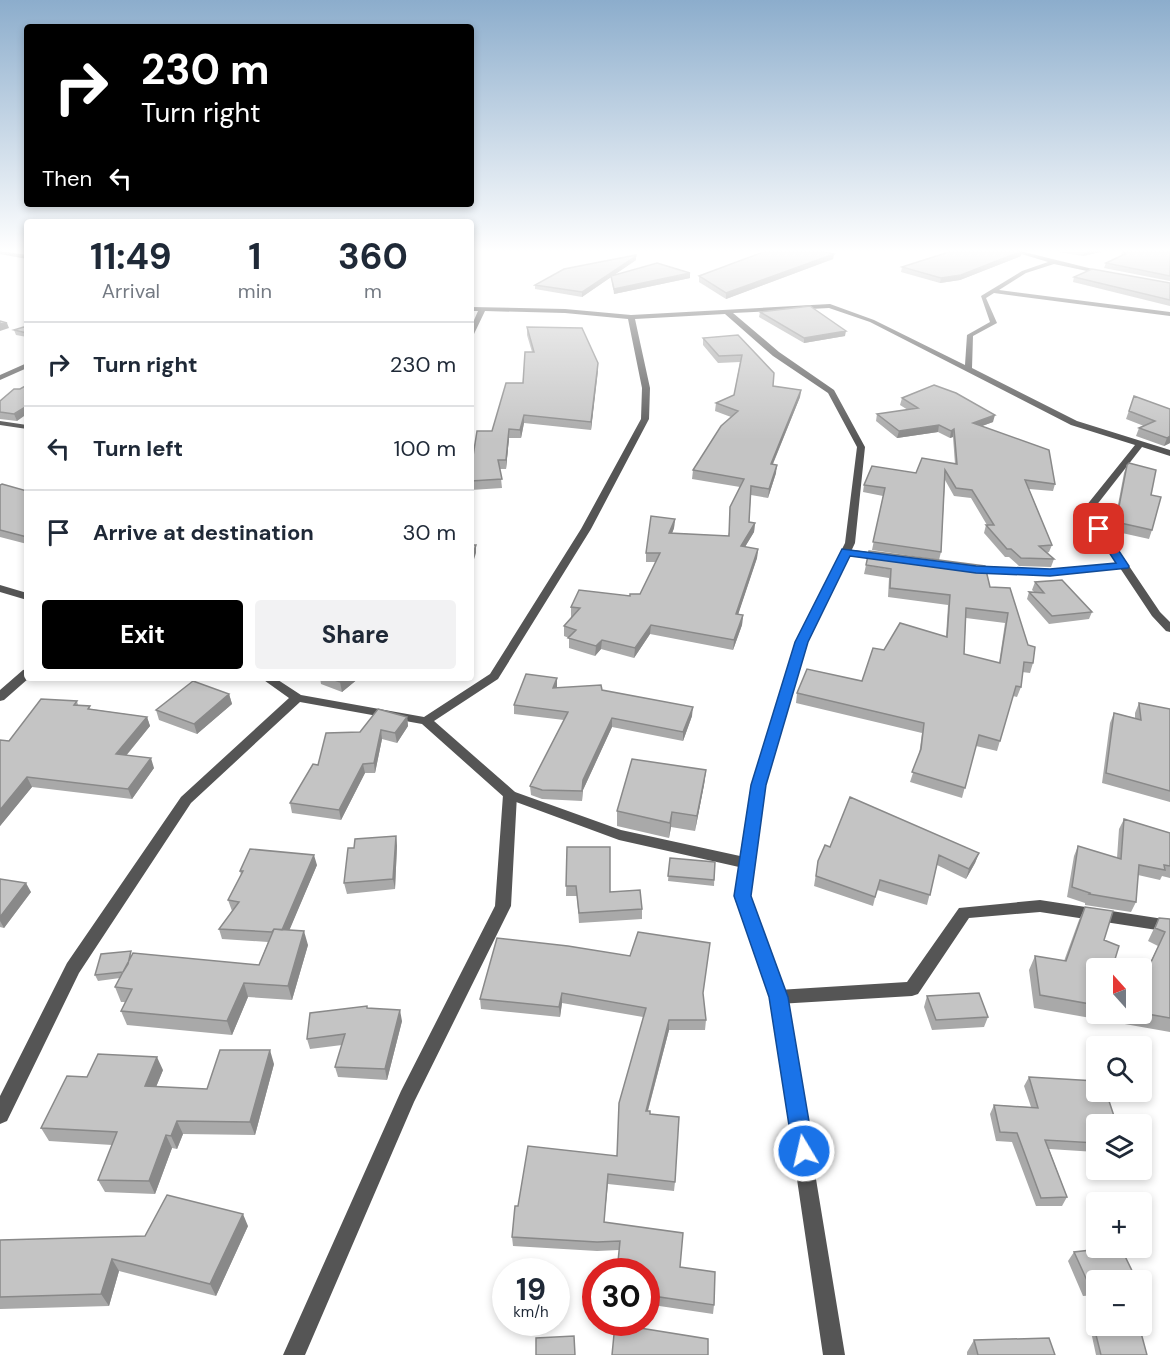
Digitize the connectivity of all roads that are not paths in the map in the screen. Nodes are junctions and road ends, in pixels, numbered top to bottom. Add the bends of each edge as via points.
1 (601, 314) edge
2 (675, 314) edge
3 (730, 314) edge
4 (853, 314) edge
5 (990, 314) edge
6 (632, 317) junction
7 (24, 366) edge
8 (969, 369) junction
9 (0, 378) edge
10 (0, 423) edge
11 (24, 427) edge
12 (1139, 445) junction
13 (1170, 453) edge
14 (846, 552) junction
15 (893, 558) edge
16 (1123, 566) junction
17 (964, 568) edge
18 (0, 588) edge
19 (24, 596) edge
20 (1170, 629) edge
21 (24, 676) edge
22 (272, 681) edge
23 (0, 697) edge
24 (297, 698) junction
25 (426, 721) junction
26 (510, 795) junction
27 (747, 863) junction
28 (1170, 926) edge
29 (778, 997) junction
30 (0, 1115) edge
31 (294, 1355) edge
32 (834, 1355) edge

1 - 6 street
2 - 6 street
3 - 14 street via 776,354 831,392 861,447
4 - 8 street
5 - 8 street via 994,323 970,335
6 - 25 street via 646,388 645,419 586,529 494,676
7 - 9 street
8 - 12 street via 1074,423
10 - 11 street
12 - 13 street
12 - 16 street via 1087,511
14 - 15 street
14 - 27 street via 802,642 758,785
16 - 17 street via 1050,572
16 - 20 street via 1155,614
18 - 19 street
21 - 23 street
22 - 24 street
24 - 25 street
24 - 30 street via 186,800 73,968
25 - 26 street
26 - 27 street via 619,835
26 - 31 street via 503,906 407,1097
27 - 29 street via 742,896
28 - 29 street via 1041,906 964,912 912,988
29 - 32 street

